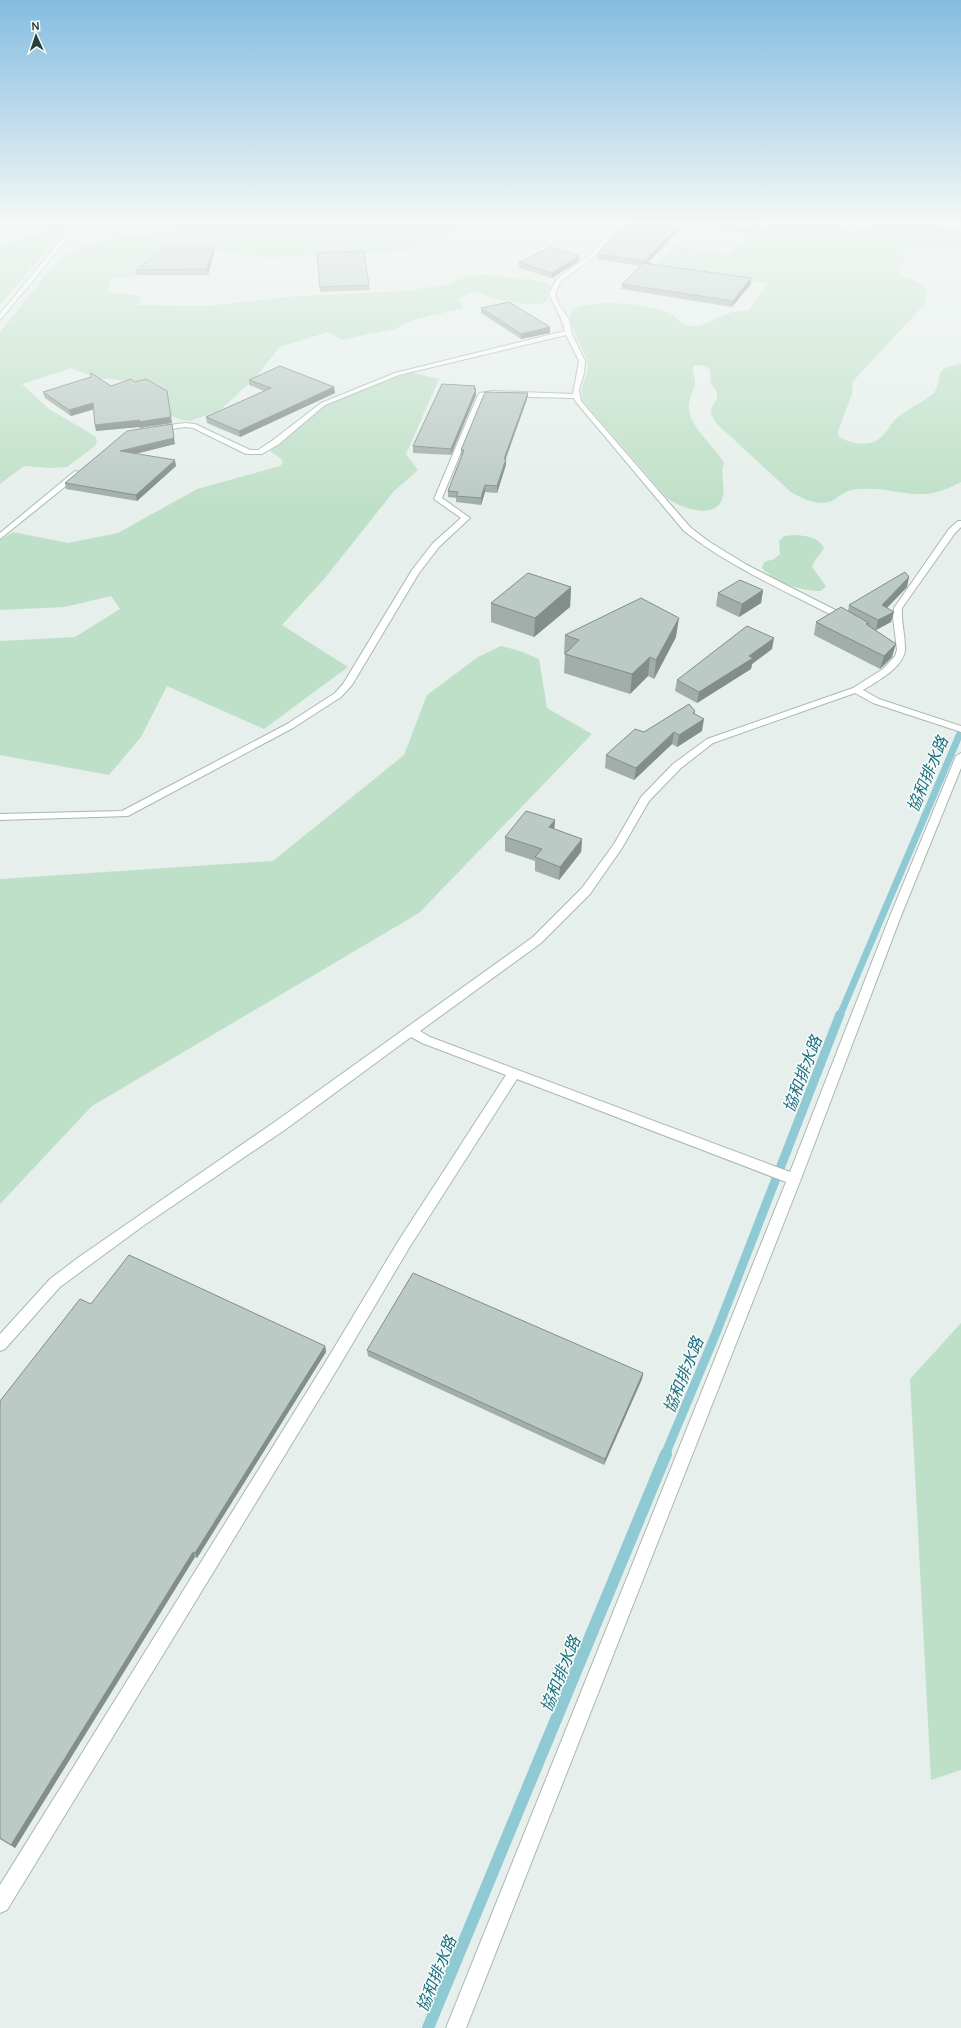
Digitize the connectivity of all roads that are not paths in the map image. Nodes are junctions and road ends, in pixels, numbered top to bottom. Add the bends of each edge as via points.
1 (563, 314) edge
2 (569, 332) junction
3 (576, 396) junction
4 (147, 430) edge
5 (85, 467) edge
6 (961, 523) edge
7 (0, 537) edge
8 (852, 623) edge
9 (856, 690) junction
10 (961, 729) edge
11 (961, 756) edge
12 (0, 817) edge
13 (410, 1032) junction
14 (514, 1073) junction
15 (789, 1177) junction
16 (0, 1344) edge
17 (0, 1903) edge
18 (456, 2028) edge

1 - 2 street
2 - 3 street via 582,361
2 - 4 street via 397,374 323,404 276,442 259,452 249,452 195,426
3 - 8 street via 699,540 730,560
3 - 12 street via 492,393 480,396 438,499 466,518 436,545 415,572 347,685 338,695 290,726 124,814
5 - 7 street
6 - 9 street via 952,531 898,608 899,658 894,665
9 - 10 street via 876,701
9 - 13 street via 710,741 677,766 645,799 618,846 586,891 537,940
11 - 15 street
13 - 14 street
13 - 16 street via 84,1261 55,1284
14 - 15 street
14 - 17 street via 404,1244
15 - 18 street

